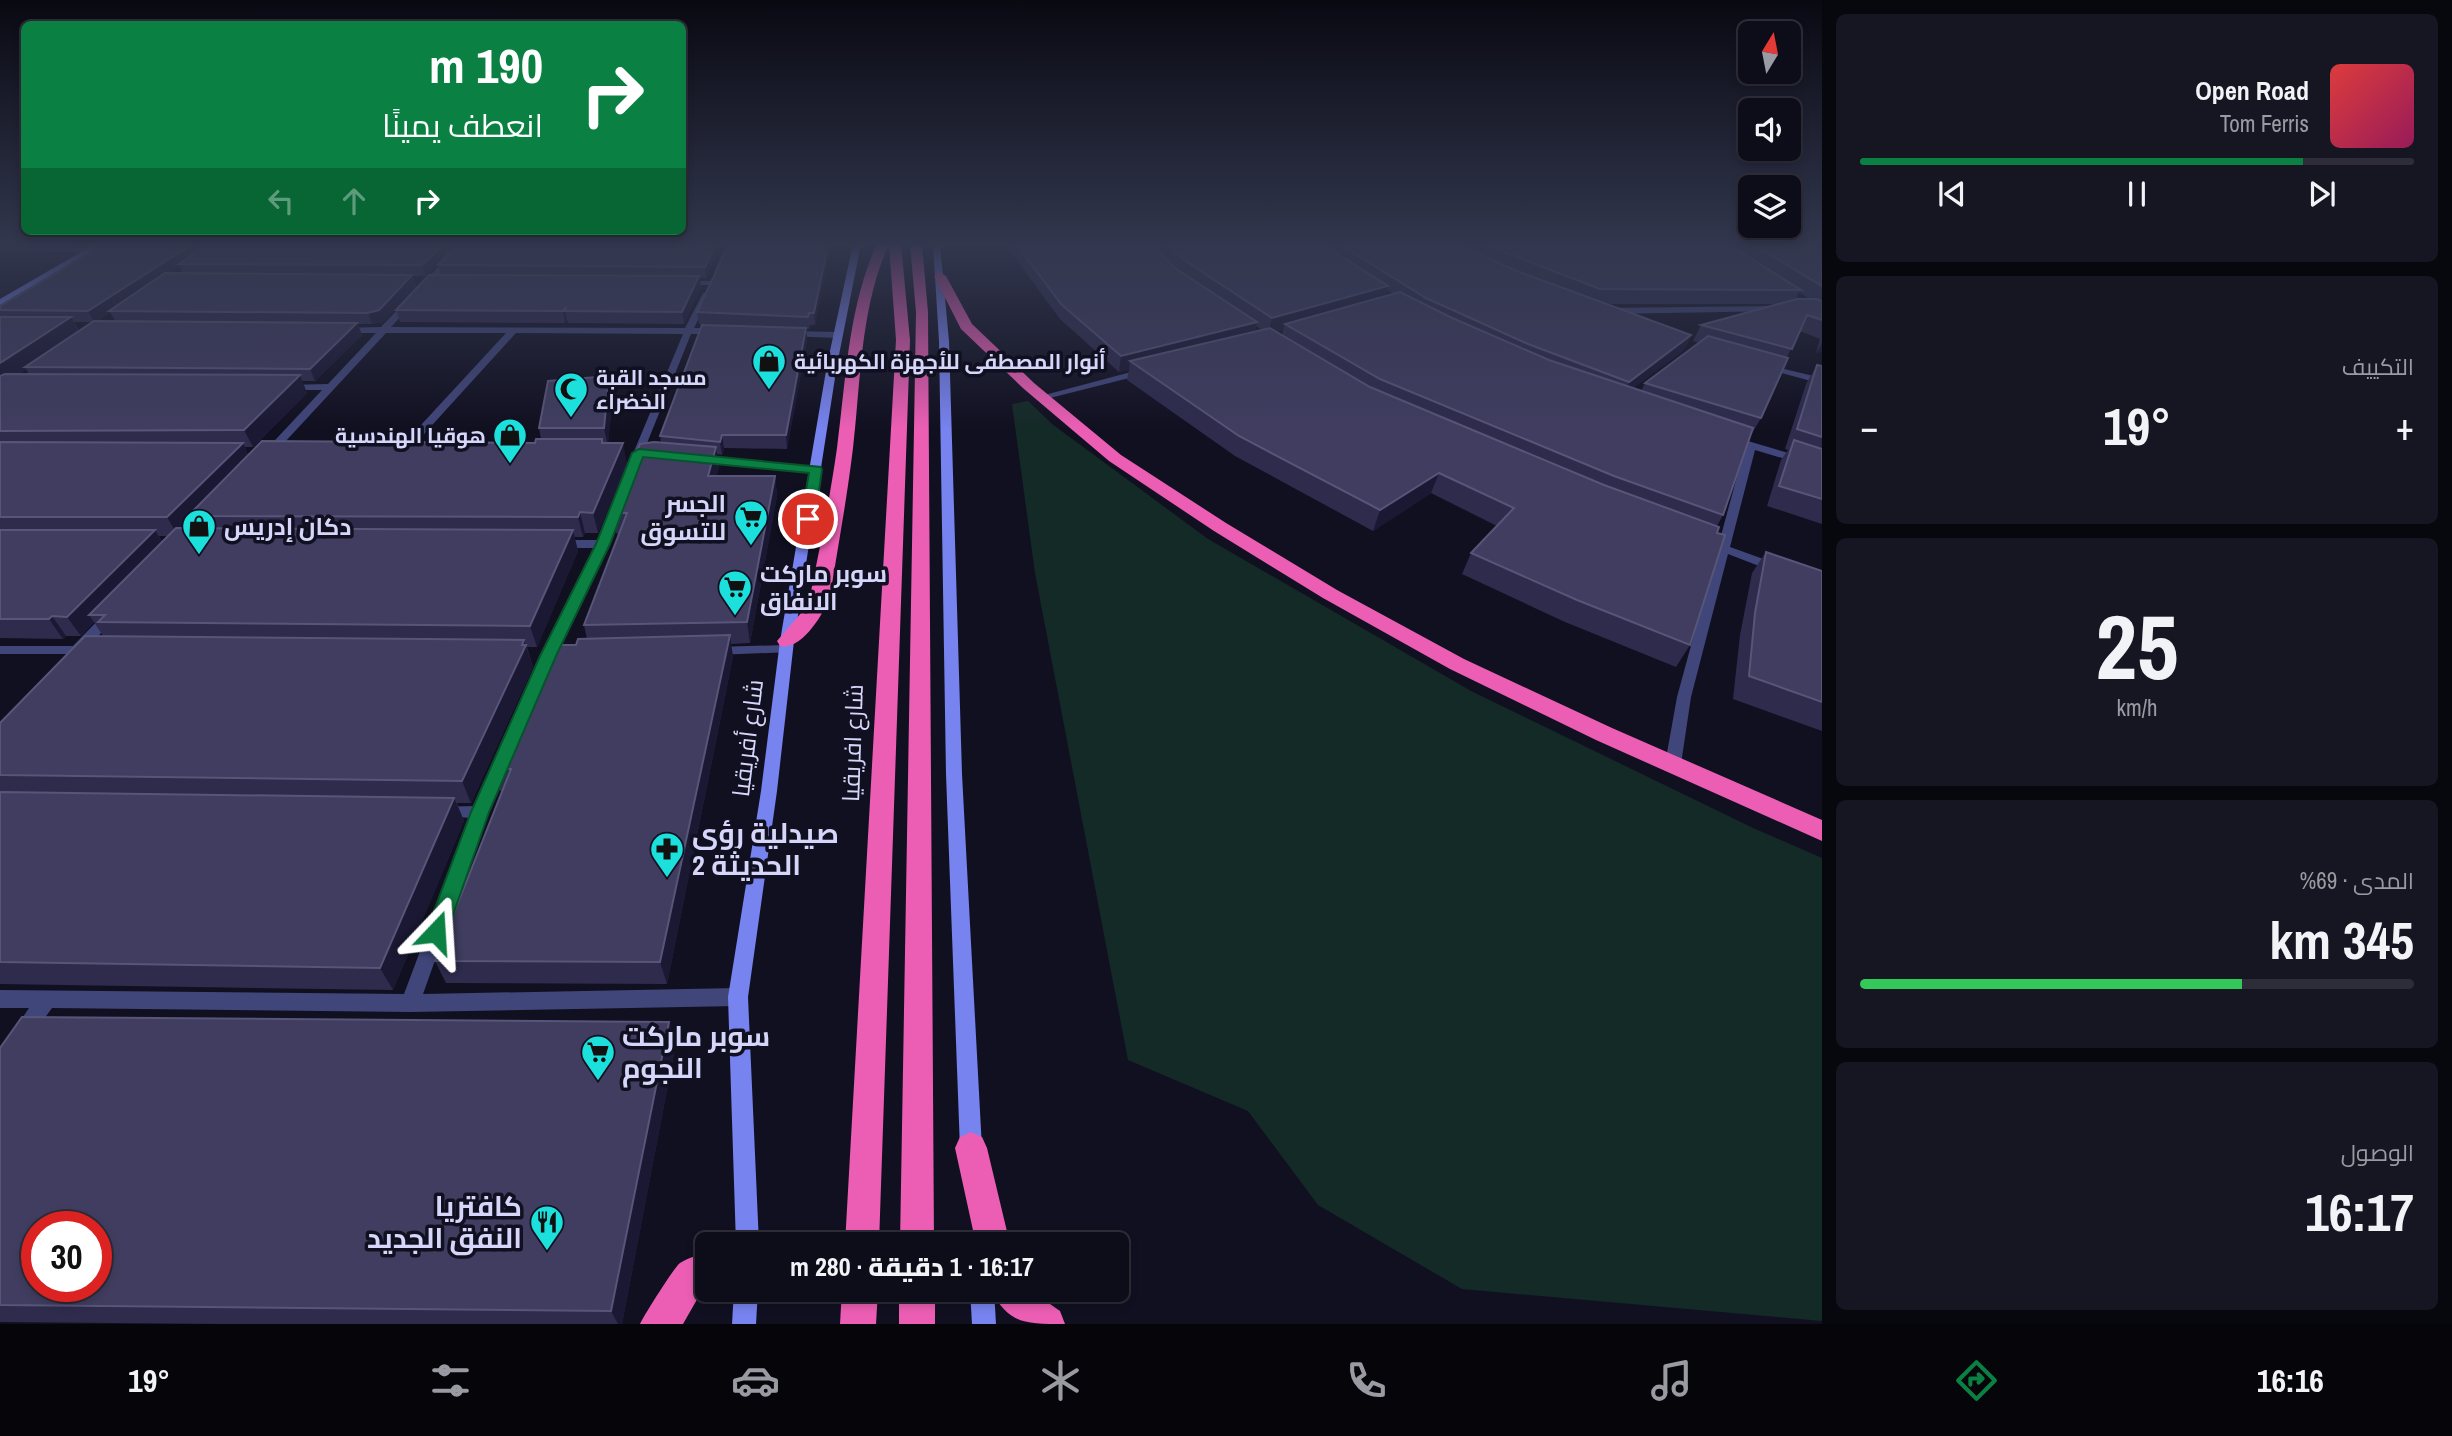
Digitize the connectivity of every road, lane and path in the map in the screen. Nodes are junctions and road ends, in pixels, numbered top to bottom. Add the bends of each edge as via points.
1 (405, 306) edge
2 (701, 306) edge
3 (845, 306) edge
4 (864, 306) edge
5 (900, 306) edge
6 (921, 306) edge
7 (941, 306) edge
8 (955, 306) edge
9 (1783, 309) edge
10 (1628, 323) edge
11 (328, 329) edge
12 (382, 330) junction
13 (514, 330) junction
14 (688, 331) junction
15 (729, 332) edge
16 (784, 334) edge
17 (839, 335) junction
18 (1759, 365) edge
19 (1151, 370) edge
20 (1822, 381) edge
21 (273, 387) edge
22 (328, 387) junction
23 (1042, 397) junction
24 (1725, 437) edge
25 (1751, 445) junction
26 (387, 454) edge
27 (400, 454) junction
28 (414, 454) edge
29 (267, 455) junction
30 (280, 455) edge
31 (693, 458) edge
32 (255, 460) edge
33 (908, 461) junction
34 (1822, 467) edge
35 (816, 470) junction
36 (1686, 534) edge
37 (548, 544) edge
38 (603, 544) junction
39 (1724, 549) junction
40 (1785, 571) edge
41 (124, 602) edge
42 (787, 645) junction
43 (0, 650) edge
44 (104, 651) edge
45 (694, 652) edge
46 (72, 656) junction
47 (538, 680) edge
48 (506, 752) edge
49 (1673, 764) junction
50 (425, 811) edge
51 (480, 812) junction
52 (1822, 831) edge
53 (738, 997) junction
54 (0, 999) edge
55 (47, 999) junction
56 (410, 1003) junction
57 (16, 1043) edge
58 (971, 1148) junction
59 (747, 1232) edge
60 (863, 1232) edge
61 (917, 1232) edge
62 (977, 1232) edge
63 (990, 1232) edge
64 (695, 1274) edge
65 (745, 1302) edge
66 (859, 1302) edge
67 (917, 1302) edge
68 (983, 1302) edge
69 (1017, 1302) edge
70 (659, 1324) edge
71 (744, 1324) edge
72 (858, 1324) edge
73 (916, 1324) edge
74 (984, 1324) edge
75 (1047, 1324) edge

1 - 12 street
2 - 14 street
3 - 17 street, شارع أفريقيا
4 - 42 highway via 840,493 820,596
5 - 33 highway, شارع افريقيا
6 - 33 highway, شارع افريقيا
7 - 58 street via 954,774
8 - 23 highway via 966,326
9 - 10 street via 1594,311
11 - 12 street
12 - 13 street
12 - 22 street
13 - 14 street
13 - 27 street
14 - 15 street
14 - 38 street
16 - 17 street
17 - 35 street, شارع أفريقيا
18 - 20 street
19 - 23 street
21 - 22 street
22 - 29 street
23 - 49 highway via 1115,458 1330,594 1457,664
24 - 25 street
25 - 34 street
25 - 39 street
26 - 27 street
27 - 28 street
29 - 30 street
29 - 32 street
31 - 35 street
33 - 60 highway, شارع افريقيا
33 - 61 highway, شارع افريقيا
35 - 42 street, شارع أفريقيا
36 - 39 street
37 - 38 street
38 - 47 street
39 - 40 street
39 - 49 street via 1684,697
41 - 46 street
42 - 45 street
42 - 53 street, شارع أفريقيا
43 - 46 street
44 - 46 street
48 - 51 street
49 - 52 highway
50 - 51 street
51 - 56 street
53 - 56 street
53 - 59 street, شارع أفريقيا
54 - 55 street
55 - 56 street
55 - 57 street
58 - 62 street
58 - 63 highway
64 - 70 highway
65 - 71 street
66 - 72 highway
67 - 73 highway
68 - 74 street
69 - 75 highway

